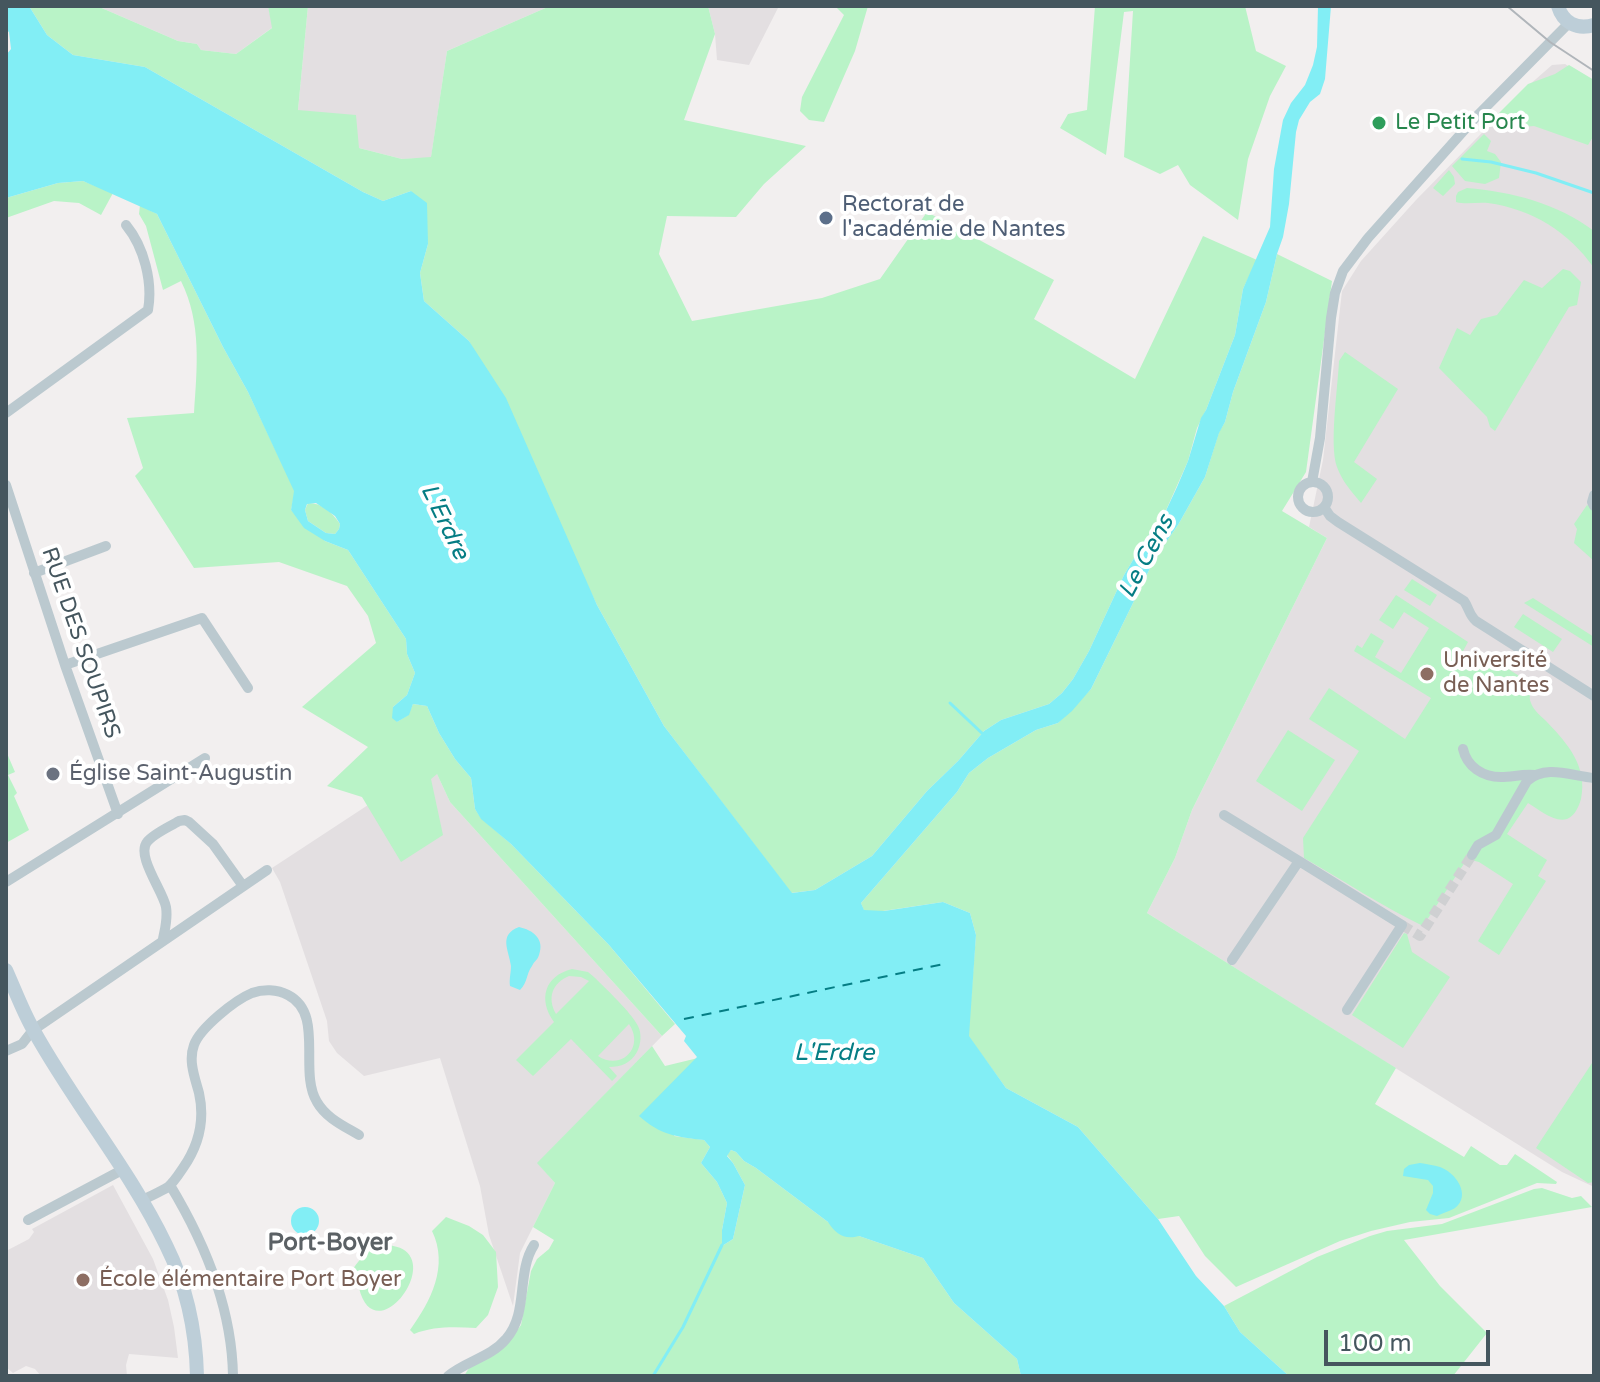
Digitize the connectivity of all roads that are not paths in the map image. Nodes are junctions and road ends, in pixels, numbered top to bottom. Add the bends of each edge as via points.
1 (1558, 6) edge
2 (1569, 23) junction
3 (1592, 28) edge
4 (126, 225) dead end
5 (6, 413) edge
6 (1312, 482) junction
7 (6, 485) edge
8 (1594, 495) edge
9 (1594, 506) edge
10 (1324, 507) junction
11 (106, 546) dead end
12 (34, 573) junction
13 (65, 665) junction
14 (248, 688) dead end
15 (1594, 696) edge
16 (1463, 749) dead end
17 (205, 758) dead end
18 (1534, 775) junction
19 (1594, 778) edge
20 (118, 814) junction
21 (1224, 815) dead end
22 (1472, 855) tunnel mouth
23 (1299, 861) junction
24 (267, 870) dead end
25 (6, 882) edge
26 (243, 886) junction
27 (163, 939) junction
28 (1232, 960) dead end
29 (6, 970) edge
30 (1347, 1010) dead end
31 (33, 1030) junction
32 (6, 1051) edge
33 (359, 1135) dead end
34 (122, 1170) junction
35 (170, 1185) junction
36 (141, 1201) junction
37 (28, 1220) dead end
38 (534, 1245) dead end
39 (197, 1376) edge
40 (233, 1376) edge
41 (448, 1376) edge

1 - 2 street
2 - 3 street
2 - 6 street via 1476,117 1343,271 1331,318
4 - 5 street via 146,266 148,310
6 - 10 street via 1327,490
6 - 10 street via 1299,490 1299,504 1311,512
7 - 12 street, RUE DES SOUPIRS
8 - 9 street
10 - 15 street via 1338,522 1464,601 1476,621
11 - 12 street
12 - 13 street, RUE DES SOUPIRS
13 - 14 street via 202,618
13 - 20 street, RUE DES SOUPIRS
16 - 18 street via 1465,761 1480,773 1499,778
17 - 20 street
18 - 19 street via 1546,771
18 - 22 street via 1496,835
20 - 25 street
21 - 23 street
23 - 28 street
23 - 30 street via 1402,925
24 - 26 street
26 - 27 street
26 - 27 street via 213,844 185,820 147,841 145,859 165,904
27 - 31 street
29 - 31 street
31 - 32 street via 22,1044
31 - 34 street
33 - 35 street via 327,1116 315,1100 308,1020 300,1005 282,992 252,993 203,1029 192,1048 201,1124 192,1153
34 - 36 street
34 - 37 street
35 - 36 street
35 - 40 street via 209,1258 224,1310
36 - 39 street via 178,1275 194,1334
38 - 41 street via 518,1318 508,1338

